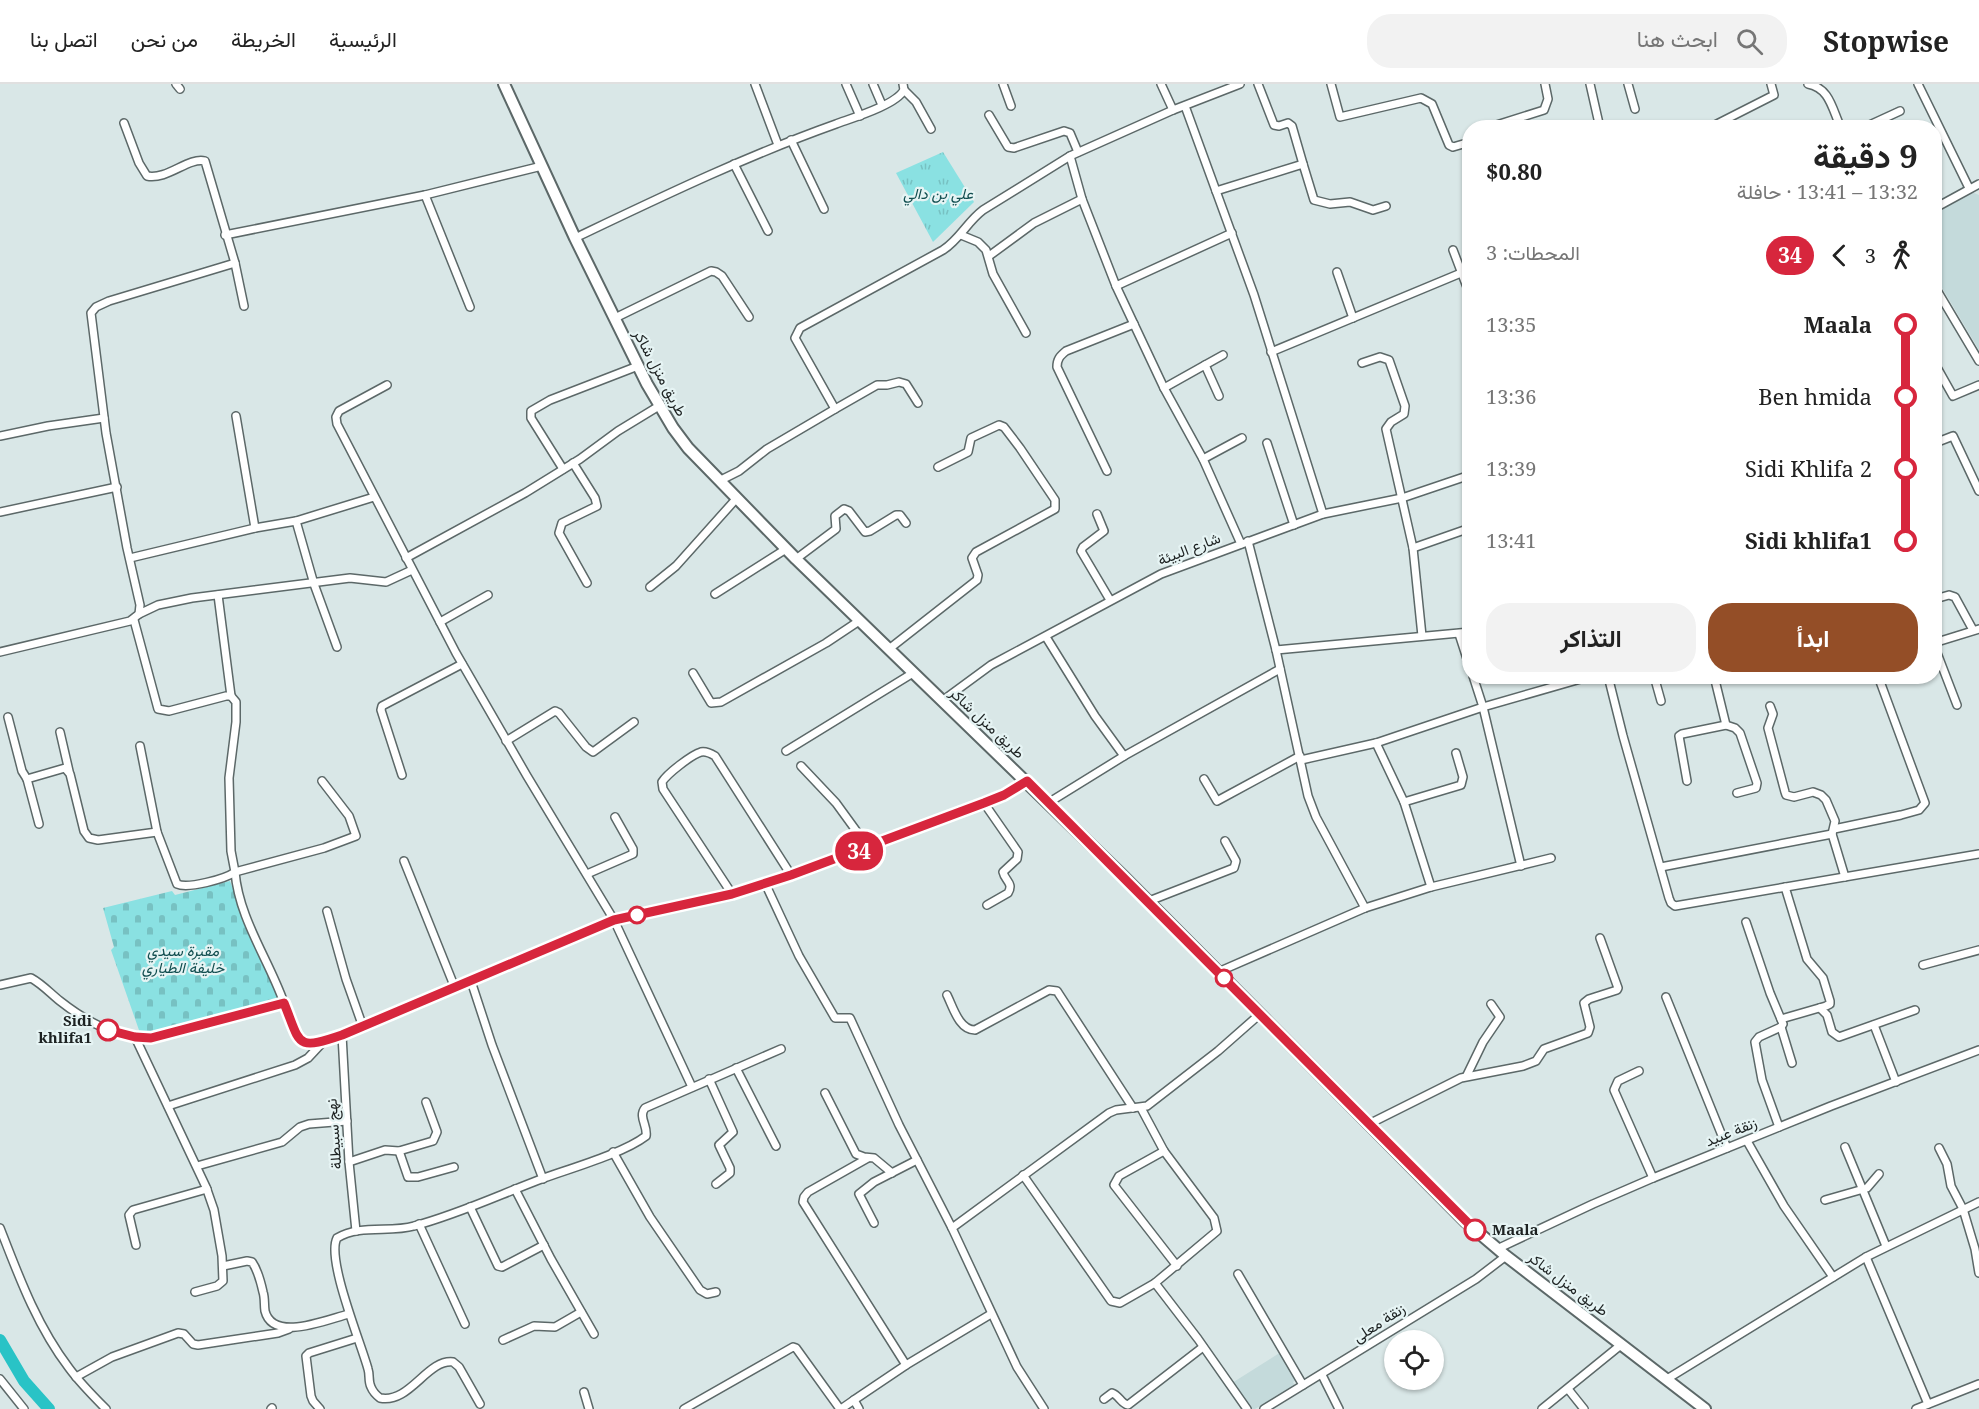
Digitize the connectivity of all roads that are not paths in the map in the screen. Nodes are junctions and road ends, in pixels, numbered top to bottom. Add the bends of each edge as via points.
1 (504, 84) edge
2 (755, 84) edge
3 (846, 84) edge
4 (873, 84) edge
5 (1003, 84) edge
6 (1161, 84) edge
7 (1240, 84) edge
8 (1258, 84) edge
9 (1331, 84) edge
10 (1545, 84) edge
11 (1590, 84) edge
12 (1628, 84) edge
13 (1772, 84) edge
14 (1811, 84) edge
15 (1918, 84) edge
16 (1226, 86) edge
17 (903, 87) edge
18 (882, 105) junction
19 (1011, 106) dead end
20 (1185, 106) junction
21 (1635, 109) dead end
22 (1173, 110) junction
23 (1900, 111) dead end
24 (989, 115) dead end
25 (860, 116) junction
26 (1513, 120) edge
27 (1598, 120) edge
28 (1725, 120) edge
29 (1837, 120) edge
30 (1880, 120) edge
31 (1936, 120) edge
32 (124, 123) dead end
33 (931, 129) dead end
34 (1942, 133) edge
35 (791, 140) junction
36 (1462, 144) edge
37 (778, 145) junction
38 (1078, 152) junction
39 (1070, 156) junction
40 (734, 164) junction
41 (1303, 164) junction
42 (542, 166) junction
43 (1979, 184) edge
44 (1969, 188) junction
45 (1216, 191) junction
46 (425, 195) junction
47 (1082, 199) junction
48 (1942, 204) edge
49 (1386, 206) dead end
50 (824, 209) dead end
51 (768, 231) dead end
52 (1232, 234) junction
53 (225, 235) junction
54 (961, 235) junction
55 (575, 237) junction
56 (1453, 250) dead end
57 (989, 256) junction
58 (235, 263) junction
59 (1337, 272) dead end
60 (1461, 273) joint
61 (1116, 286) junction
62 (1942, 299) edge
63 (244, 306) dead end
64 (470, 307) dead end
65 (749, 317) dead end
66 (615, 318) junction
67 (1353, 318) junction
68 (1134, 324) junction
69 (1026, 333) dead end
70 (1271, 352) junction
71 (1223, 355) dead end
72 (1979, 361) edge
73 (1362, 363) dead end
74 (1205, 365) junction
75 (638, 366) junction
76 (1942, 376) edge
77 (387, 385) dead end
78 (1979, 385) edge
79 (1164, 388) junction
80 (1219, 396) dead end
81 (918, 403) dead end
82 (659, 406) junction
83 (835, 409) junction
84 (236, 416) dead end
85 (104, 418) junction
86 (0, 436) edge
87 (1242, 438) dead end
88 (1942, 440) edge
89 (1267, 443) dead end
90 (1203, 459) junction
91 (573, 463) junction
92 (938, 467) dead end
93 (563, 469) junction
94 (1107, 471) dead end
95 (1462, 478) edge
96 (719, 481) junction
97 (117, 487) junction
98 (1979, 491) edge
99 (374, 497) junction
100 (1402, 498) junction
101 (736, 499) junction
102 (0, 512) edge
103 (1097, 514) dead end
104 (1323, 514) junction
105 (296, 521) junction
106 (906, 523) dead end
107 (1294, 525) junction
108 (255, 528) junction
109 (1462, 531) edge
110 (1244, 543) junction
111 (1413, 548) junction
112 (786, 549) junction
113 (130, 558) junction
114 (406, 558) junction
115 (796, 559) junction
116 (412, 570) junction
117 (587, 583) dead end
118 (314, 584) junction
119 (650, 587) dead end
120 (715, 594) dead end
121 (218, 595) junction
122 (488, 595) dead end
123 (1942, 596) edge
124 (1110, 600) junction
125 (137, 617) junction
126 (859, 621) junction
127 (440, 622) junction
128 (1976, 629) edge
129 (1462, 633) edge
130 (1459, 634) junction
131 (1422, 636) junction
132 (1046, 637) junction
133 (1942, 640) edge
134 (1462, 643) edge
135 (337, 647) dead end
136 (889, 649) junction
137 (1276, 650) junction
138 (0, 652) edge
139 (462, 664) junction
140 (1942, 666) edge
141 (1280, 669) junction
142 (693, 673) dead end
143 (913, 673) junction
144 (1476, 684) edge
145 (1562, 684) edge
146 (1610, 684) edge
147 (1656, 684) edge
148 (1716, 684) edge
149 (1881, 684) edge
150 (231, 696) junction
151 (1661, 700) dead end
152 (942, 701) junction
153 (1957, 705) dead end
154 (1483, 706) junction
155 (1770, 706) dead end
156 (8, 717) dead end
157 (634, 722) dead end
158 (1726, 725) junction
159 (60, 732) dead end
160 (506, 741) junction
161 (1376, 743) junction
162 (140, 746) dead end
163 (786, 751) dead end
164 (1456, 753) dead end
165 (1124, 756) junction
166 (1301, 758) junction
167 (801, 766) dead end
168 (69, 771) junction
169 (402, 775) dead end
170 (27, 779) junction
171 (1204, 779) dead end
172 (322, 781) dead end
173 (1027, 781) junction
174 (1687, 781) dead end
175 (1737, 793) dead end
176 (1404, 802) junction
177 (984, 803) junction
178 (1048, 803) junction
179 (615, 817) dead end
180 (39, 824) dead end
181 (1833, 831) junction
182 (158, 832) junction
183 (1225, 842) dead end
184 (868, 847) junction
185 (1979, 854) edge
186 (1551, 858) dead end
187 (404, 861) dead end
188 (1521, 866) junction
189 (1661, 867) junction
190 (235, 872) junction
191 (586, 874) junction
192 (791, 875) junction
193 (1845, 877) junction
194 (765, 883) junction
195 (1431, 887) junction
196 (1785, 887) junction
197 (732, 894) junction
198 (1149, 901) junction
199 (987, 905) dead end
200 (1365, 908) junction
201 (327, 911) dead end
202 (614, 920) junction
203 (1746, 922) dead end
204 (1600, 938) dead end
205 (1979, 950) edge
206 (1923, 965) dead end
207 (1218, 972) junction
208 (471, 981) junction
209 (0, 985) edge
210 (455, 988) junction
211 (947, 995) dead end
212 (1666, 997) dead end
213 (284, 1003) junction
214 (1491, 1004) dead end
215 (1820, 1008) junction
216 (1915, 1010) dead end
217 (1260, 1014) junction
218 (1781, 1018) junction
219 (1874, 1025) junction
220 (363, 1027) junction
221 (1781, 1027) junction
222 (342, 1035) junction
223 (135, 1037) junction
224 (324, 1041) junction
225 (782, 1049) dead end
226 (1979, 1050) edge
227 (1792, 1063) dead end
228 (736, 1068) junction
229 (1639, 1071) dead end
230 (1467, 1076) junction
231 (709, 1079) junction
232 (1896, 1082) junction
233 (692, 1087) junction
234 (825, 1093) dead end
235 (426, 1102) dead end
236 (168, 1106) junction
237 (1137, 1108) junction
238 (347, 1121) junction
239 (1369, 1124) junction
240 (1779, 1127) junction
241 (1747, 1141) junction
242 (776, 1146) dead end
243 (1845, 1147) dead end
244 (1727, 1148) junction
245 (1939, 1148) dead end
246 (399, 1151) junction
247 (1164, 1151) junction
248 (613, 1152) junction
249 (868, 1158) junction
250 (917, 1160) junction
251 (349, 1162) junction
252 (197, 1166) junction
253 (453, 1167) dead end
254 (892, 1173) junction
255 (1879, 1174) dead end
256 (1023, 1175) junction
257 (1653, 1178) junction
258 (543, 1179) junction
259 (716, 1184) dead end
260 (207, 1189) junction
261 (515, 1189) junction
262 (1862, 1190) junction
263 (1825, 1200) dead end
264 (1979, 1202) edge
265 (470, 1208) junction
266 (1963, 1209) junction
267 (874, 1223) dead end
268 (419, 1224) junction
269 (0, 1228) edge
270 (952, 1228) junction
271 (356, 1231) junction
272 (136, 1245) dead end
273 (544, 1245) junction
274 (1886, 1246) junction
275 (1502, 1253) junction
276 (1866, 1257) junction
277 (223, 1266) junction
278 (1177, 1266) junction
279 (1979, 1273) edge
280 (1238, 1274) dead end
281 (1833, 1277) junction
282 (1155, 1283) junction
283 (195, 1292) dead end
284 (716, 1292) dead end
285 (581, 1312) junction
286 (349, 1314) junction
287 (991, 1314) junction
288 (465, 1324) dead end
289 (289, 1329) junction
290 (594, 1334) dead end
291 (357, 1338) junction
292 (503, 1340) dead end
293 (1622, 1344) junction
294 (1203, 1347) junction
295 (906, 1365) junction
296 (1322, 1375) junction
297 (76, 1377) junction
298 (0, 1379) edge
299 (1667, 1379) junction
300 (1979, 1384) edge
301 (1304, 1385) junction
302 (1568, 1389) junction
303 (584, 1392) dead end
304 (1104, 1399) dead end
305 (854, 1400) junction
306 (480, 1404) dead end
307 (1928, 1404) junction
308 (24, 1409) edge
309 (106, 1409) edge
310 (320, 1409) edge
311 (589, 1409) edge
312 (684, 1409) edge
313 (840, 1409) edge
314 (860, 1409) edge
315 (1044, 1409) edge
316 (1247, 1409) edge
317 (1264, 1409) edge
318 (1338, 1409) edge
319 (1542, 1409) edge
320 (1584, 1409) edge
321 (1705, 1409) edge
322 (1916, 1409) edge

1 - 42 main road, طريق منزل شاكر
2 - 37 street
3 - 25 street
4 - 18 street
5 - 19 street
6 - 22 street
7 - 16 street
8 - 41 street via 1274,125 1292,126
9 - 36 street via 1341,117 1421,98 1432,104 1449,146
10 - 26 street via 1545,110
11 - 27 street
12 - 21 street
13 - 28 street via 1774,95
14 - 29 street via 1825,91
15 - 31 street
16 - 20 street
17 - 18 street via 896,99
17 - 33 street
18 - 25 street
20 - 22 street
20 - 45 street
22 - 38 street
23 - 30 street
24 - 38 street via 1008,147 1064,131 1070,133
25 - 35 street
32 - 53 street via 146,175 160,176 205,161
34 - 44 street
35 - 37 street
35 - 50 street
37 - 40 street
38 - 39 street
39 - 47 street
39 - 54 street via 983,210
40 - 51 street
40 - 55 street
41 - 45 street
41 - 49 street via 1314,200 1330,204 1350,202 1373,210
42 - 46 street
42 - 55 main road, طريق منزل شاكر
43 - 44 street
44 - 48 street
45 - 52 street
46 - 53 street
46 - 64 street
47 - 57 street via 1034,223
47 - 61 street
52 - 61 street
52 - 70 street
53 - 58 street
54 - 57 street via 981,244
54 - 83 street via 944,250 796,332 798,344
55 - 66 main road, طريق منزل شاكر
56 - 60 street
57 - 69 street via 991,269
58 - 63 street
58 - 85 street via 109,301 93,310
59 - 67 street
60 - 67 street
61 - 68 street
62 - 72 street
65 - 66 street via 722,276 711,271
66 - 75 main road, طريق منزل شاكر
67 - 70 street
68 - 79 street
68 - 94 street via 1066,351 1057,362
70 - 104 street
71 - 74 street
73 - 100 street via 1380,357 1389,360 1405,406 1404,414 1386,429
74 - 79 street
74 - 80 street
75 - 82 main road, طريق منزل شاكر
75 - 93 street via 558,396 531,411 531,418
76 - 78 street via 1953,396
77 - 99 street via 341,409 336,417
79 - 90 street
81 - 83 street via 906,384 899,382 877,384
82 - 91 street
82 - 96 main road, طريق منزل شاكر via 688,448
83 - 96 street
84 - 108 street
85 - 86 street
85 - 97 street
87 - 90 street
88 - 98 street via 1953,436
89 - 107 street
90 - 110 street
91 - 93 street
91 - 117 street via 597,506 562,523 559,533
92 - 136 street via 968,452 973,436 999,425 1020,448 1056,506 976,552 972,558 977,580
93 - 114 street
95 - 100 street, شارع البيئة
96 - 101 main road, طريق منزل شاكر
97 - 102 street
97 - 113 street
99 - 105 street
99 - 114 street
100 - 104 street, شارع البيئة
100 - 111 street
101 - 112 main road, طريق منزل شاكر
101 - 119 street via 676,566
103 - 124 street via 1104,531 1081,551
104 - 107 street, شارع البيئة
105 - 108 street
105 - 118 street
106 - 115 street via 896,514 870,531 863,531 844,509 835,516 836,529
107 - 110 street, شارع البيئة
108 - 113 street
109 - 111 street
110 - 124 street, شارع البيئة via 1150,579
110 - 137 street
111 - 131 street
112 - 115 main road, طريق منزل شاكر
112 - 120 street
113 - 125 street via 140,605
114 - 116 street
115 - 126 main road, طريق منزل شاكر
116 - 118 street via 386,582 350,579
116 - 127 street
118 - 121 street
118 - 135 street
121 - 125 street via 174,601
121 - 150 street
122 - 127 street
123 - 128 street via 1955,597
124 - 132 street, شارع البيئة
125 - 138 street
125 - 150 street via 158,709 169,711
126 - 136 main road, طريق منزل شاكر
126 - 142 street via 721,702 711,703
127 - 139 street
128 - 133 street
129 - 130 street
130 - 131 street
130 - 134 street
131 - 137 street
132 - 152 street, شارع البيئة via 991,665
132 - 165 street
136 - 143 main road, طريق منزل شاكر
137 - 141 street
139 - 160 street
139 - 169 street via 382,706
140 - 153 street
141 - 165 street
141 - 166 street
143 - 152 main road, طريق منزل شاكر
143 - 163 street
144 - 154 street
145 - 154 street
146 - 189 street
147 - 151 street
148 - 158 street
149 - 181 street via 1925,803 1919,810
150 - 190 street via 237,706 229,778
152 - 173 main road, طريق منزل شاكر
154 - 161 street
154 - 188 street
155 - 181 street via 1773,714 1768,728 1786,795 1821,795 1835,821
156 - 170 street
157 - 160 street via 593,752 555,711
158 - 174 street via 1679,736
158 - 175 street via 1740,733 1758,786
159 - 168 street
160 - 191 street
161 - 166 street
161 - 176 street
162 - 182 street
164 - 176 street via 1463,777 1461,785
165 - 178 street
166 - 171 street via 1217,801
166 - 200 street via 1316,817
167 - 184 street via 836,803
168 - 170 street via 61,768
168 - 182 street via 88,838
170 - 180 street
172 - 190 street via 349,816 356,836
173 - 177 street
173 - 178 main road, طريق منزل شاكر
176 - 195 street
177 - 184 street
177 - 199 street via 1018,852 1017,859 1003,872 1010,890
178 - 198 main road, طريق منزل شاكر
179 - 191 street via 633,854
181 - 189 street
181 - 193 street
182 - 190 street via 174,880 180,886
183 - 198 street via 1236,861 1234,868
184 - 192 street
185 - 193 street
186 - 188 street
187 - 210 street
188 - 195 street
189 - 196 street via 1675,906
190 - 213 street via 251,927
191 - 202 street
192 - 194 street
192 - 197 street via 715,756 700,753 668,774 663,789
193 - 196 street
194 - 197 street
194 - 250 street via 802,962 835,1018 850,1018
195 - 200 street
196 - 215 street via 1807,958 1827,985 1830,1004
197 - 202 street
198 - 207 main road, طريق منزل شاكر
200 - 207 street
201 - 220 street
202 - 208 street
202 - 233 street
203 - 218 street
204 - 230 street via 1618,988 1584,1003 1588,1033 1544,1049 1536,1060 1523,1066
205 - 206 street
207 - 217 main road, طريق منزل شاكر
208 - 210 street
208 - 258 street
209 - 223 street via 31,978 108,1030
210 - 220 street
211 - 237 street via 965,1028 975,1030 1049,990 1057,991
212 - 244 street
213 - 223 street via 151,1038
213 - 224 street via 299,1040 307,1044
214 - 230 street via 1499,1013 1498,1022 1483,1042
215 - 218 street
215 - 219 street via 1827,1015 1832,1032 1839,1036
216 - 219 street
217 - 237 street via 1147,1106
217 - 239 main road, طريق منزل شاكر
218 - 221 street
219 - 232 street
220 - 222 street
221 - 227 street
221 - 240 street via 1755,1042 1762,1080
222 - 224 street
222 - 238 street, نهج سبيطلة
223 - 236 street
224 - 236 street via 295,1065
225 - 228 street
226 - 232 street, زنقة عبيد
228 - 231 street
228 - 242 street
229 - 257 street via 1618,1081 1614,1090
230 - 239 street
231 - 233 street
231 - 259 street via 732,1132 719,1144 730,1173
232 - 240 street, زنقة عبيد
233 - 248 street via 645,1108 642,1118 646,1136
234 - 249 street via 856,1154
235 - 246 street via 436,1139
236 - 252 street
237 - 247 street
237 - 256 street via 1109,1113
238 - 251 street, نهج سبيطلة
238 - 252 street via 309,1124 282,1142
239 - 275 main road, طريق منزل شاكر
240 - 241 street, زنقة عبيد
241 - 244 street, زنقة عبيد
241 - 281 street via 1784,1206
243 - 262 street
244 - 257 street, زنقة عبيد
245 - 266 street
246 - 251 street via 385,1150
246 - 253 street via 408,1177
247 - 278 street via 1217,1226 1215,1234
247 - 278 street via 1119,1176 1114,1185
248 - 258 street
248 - 284 street via 650,1217 700,1290 707,1294
249 - 254 street via 877,1159
249 - 295 street via 808,1192 803,1202
250 - 254 street
250 - 270 street
251 - 271 street, نهج سبيطلة
252 - 260 street
254 - 267 street via 859,1194
255 - 262 street
256 - 270 street
256 - 282 street via 1114,1304
257 - 275 street, زنقة عبيد via 1573,1213
258 - 261 street
260 - 272 street via 133,1210 129,1215
260 - 277 street
261 - 265 street
261 - 273 street
262 - 263 street
262 - 274 street
264 - 266 street
265 - 268 street
265 - 273 street via 498,1266
266 - 274 street
266 - 279 street
268 - 271 street
268 - 288 street
269 - 297 street via 29,1302
270 - 287 street
271 - 286 street via 340,1236 335,1244
273 - 285 street
274 - 276 street
275 - 293 main road, طريق منزل شاكر
275 - 296 street, زنقة معلى via 1476,1279
276 - 281 street
276 - 307 street
277 - 283 street via 221,1284
277 - 289 street via 252,1262 266,1313
278 - 282 street
280 - 301 street
281 - 299 street
282 - 294 street
285 - 290 street
285 - 292 street via 555,1327 534,1326
286 - 289 street
286 - 291 street
287 - 295 street
287 - 315 street via 1017,1367
289 - 297 street via 198,1345 178,1333 112,1357
291 - 306 street via 371,1388 380,1398 387,1399 409,1389 448,1361 459,1367
291 - 310 street via 306,1356 313,1401
293 - 299 main road, طريق منزل شاكر
293 - 302 street
294 - 304 street via 1128,1406 1116,1394
294 - 316 street
295 - 305 street
296 - 301 street, زنقة معلى
296 - 318 street
297 - 309 street
298 - 308 street
299 - 321 main road, طريق منزل شاكر
300 - 307 street
301 - 317 street, زنقة معلى
302 - 319 street
302 - 320 street
303 - 311 street
305 - 313 street
305 - 314 street
307 - 322 street
312 - 313 street via 793,1347

